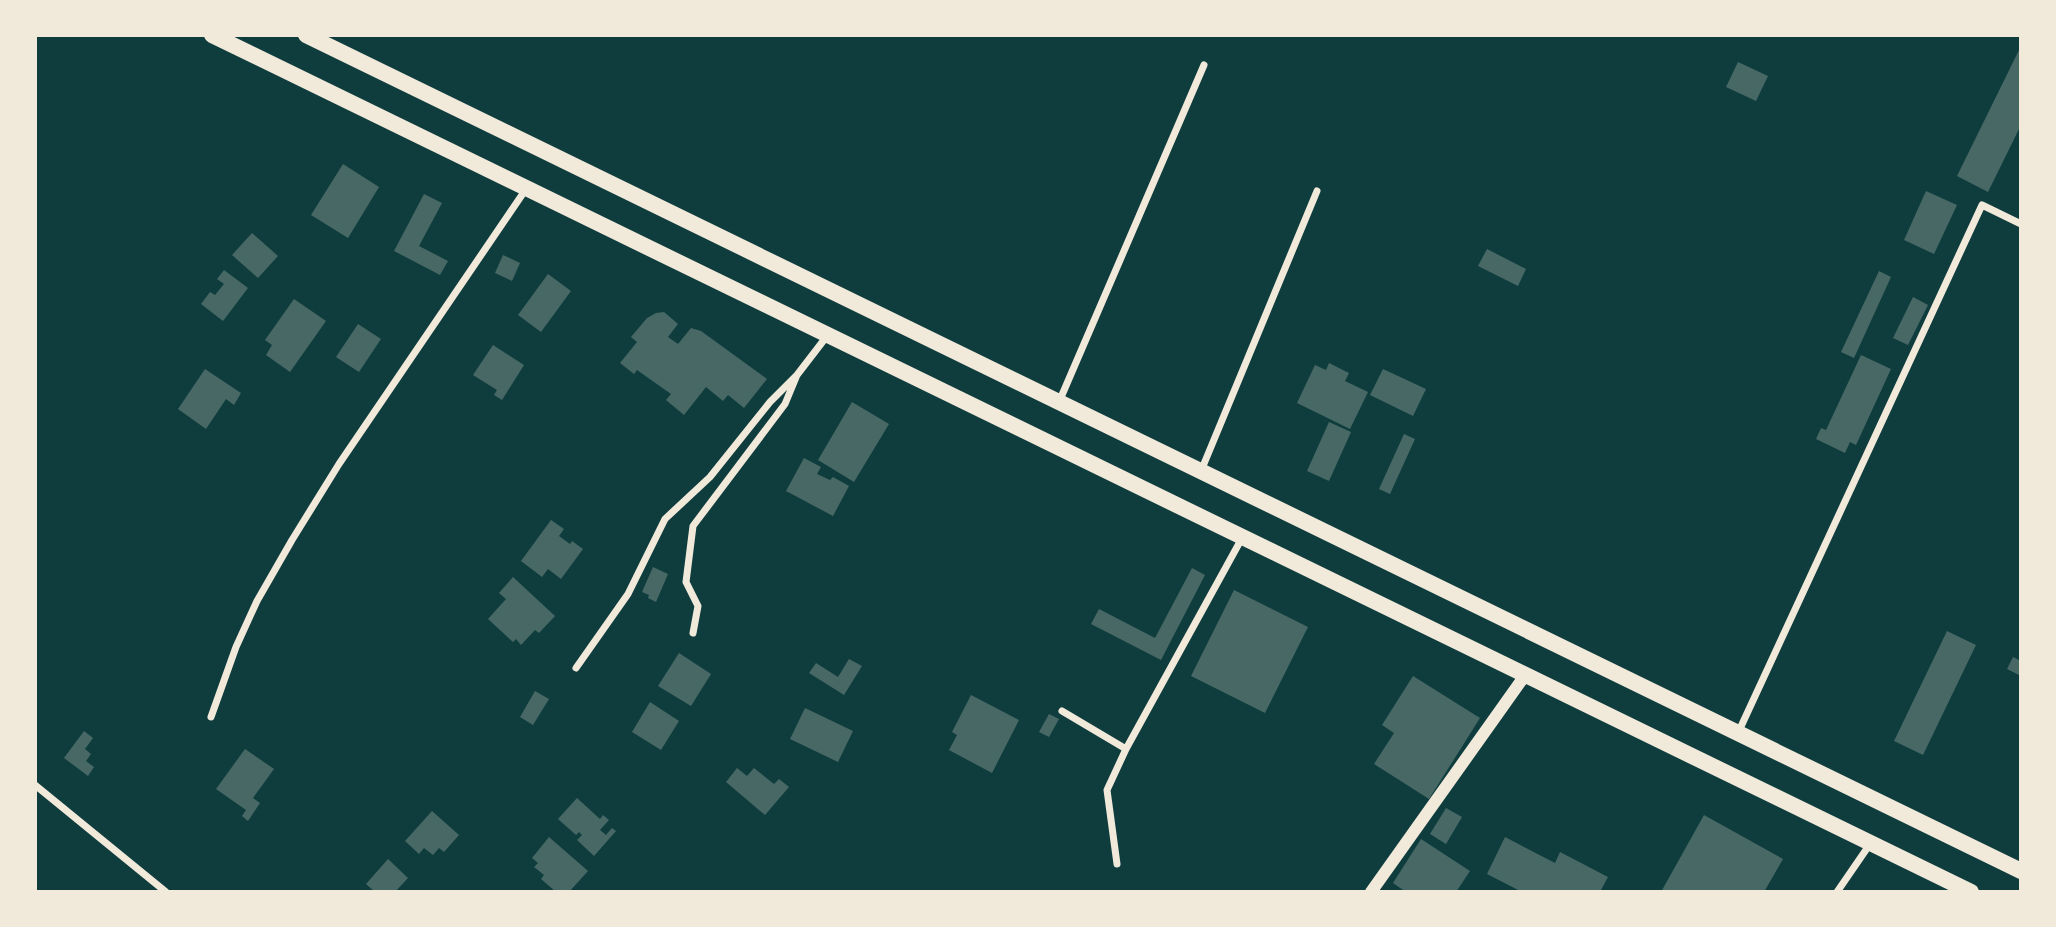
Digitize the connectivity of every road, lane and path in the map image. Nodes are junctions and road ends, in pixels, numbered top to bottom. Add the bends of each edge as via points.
1 (212, 35) edge
2 (306, 35) edge
3 (1204, 65) dead end
4 (526, 189) junction
5 (1317, 191) dead end
6 (2021, 224) edge
7 (828, 336) junction
8 (797, 375) junction
9 (1059, 403) junction
10 (1201, 472) junction
11 (1243, 537) junction
12 (693, 633) dead end
13 (576, 668) dead end
14 (1526, 674) junction
15 (1062, 710) dead end
16 (211, 717) dead end
17 (1738, 734) junction
18 (1126, 749) junction
19 (35, 785) edge
20 (1871, 843) junction
21 (1117, 864) dead end
22 (2021, 872) edge
23 (166, 892) edge
24 (1371, 892) edge
25 (1837, 892) edge
26 (1971, 892) edge

1 - 4 highway
2 - 9 highway
3 - 9 street
4 - 7 highway
4 - 16 street via 338,464 292,540 257,601
5 - 10 street
6 - 17 street via 1982,205
7 - 8 street
7 - 11 highway
8 - 12 street via 785,404 693,526 686,582 698,606
8 - 13 street via 710,477 665,519 628,594
9 - 10 highway
10 - 17 highway
11 - 14 highway
11 - 18 street
14 - 20 highway
14 - 24 street
15 - 18 street
17 - 22 highway
18 - 21 street via 1107,790
19 - 23 street
20 - 25 street
20 - 26 highway

